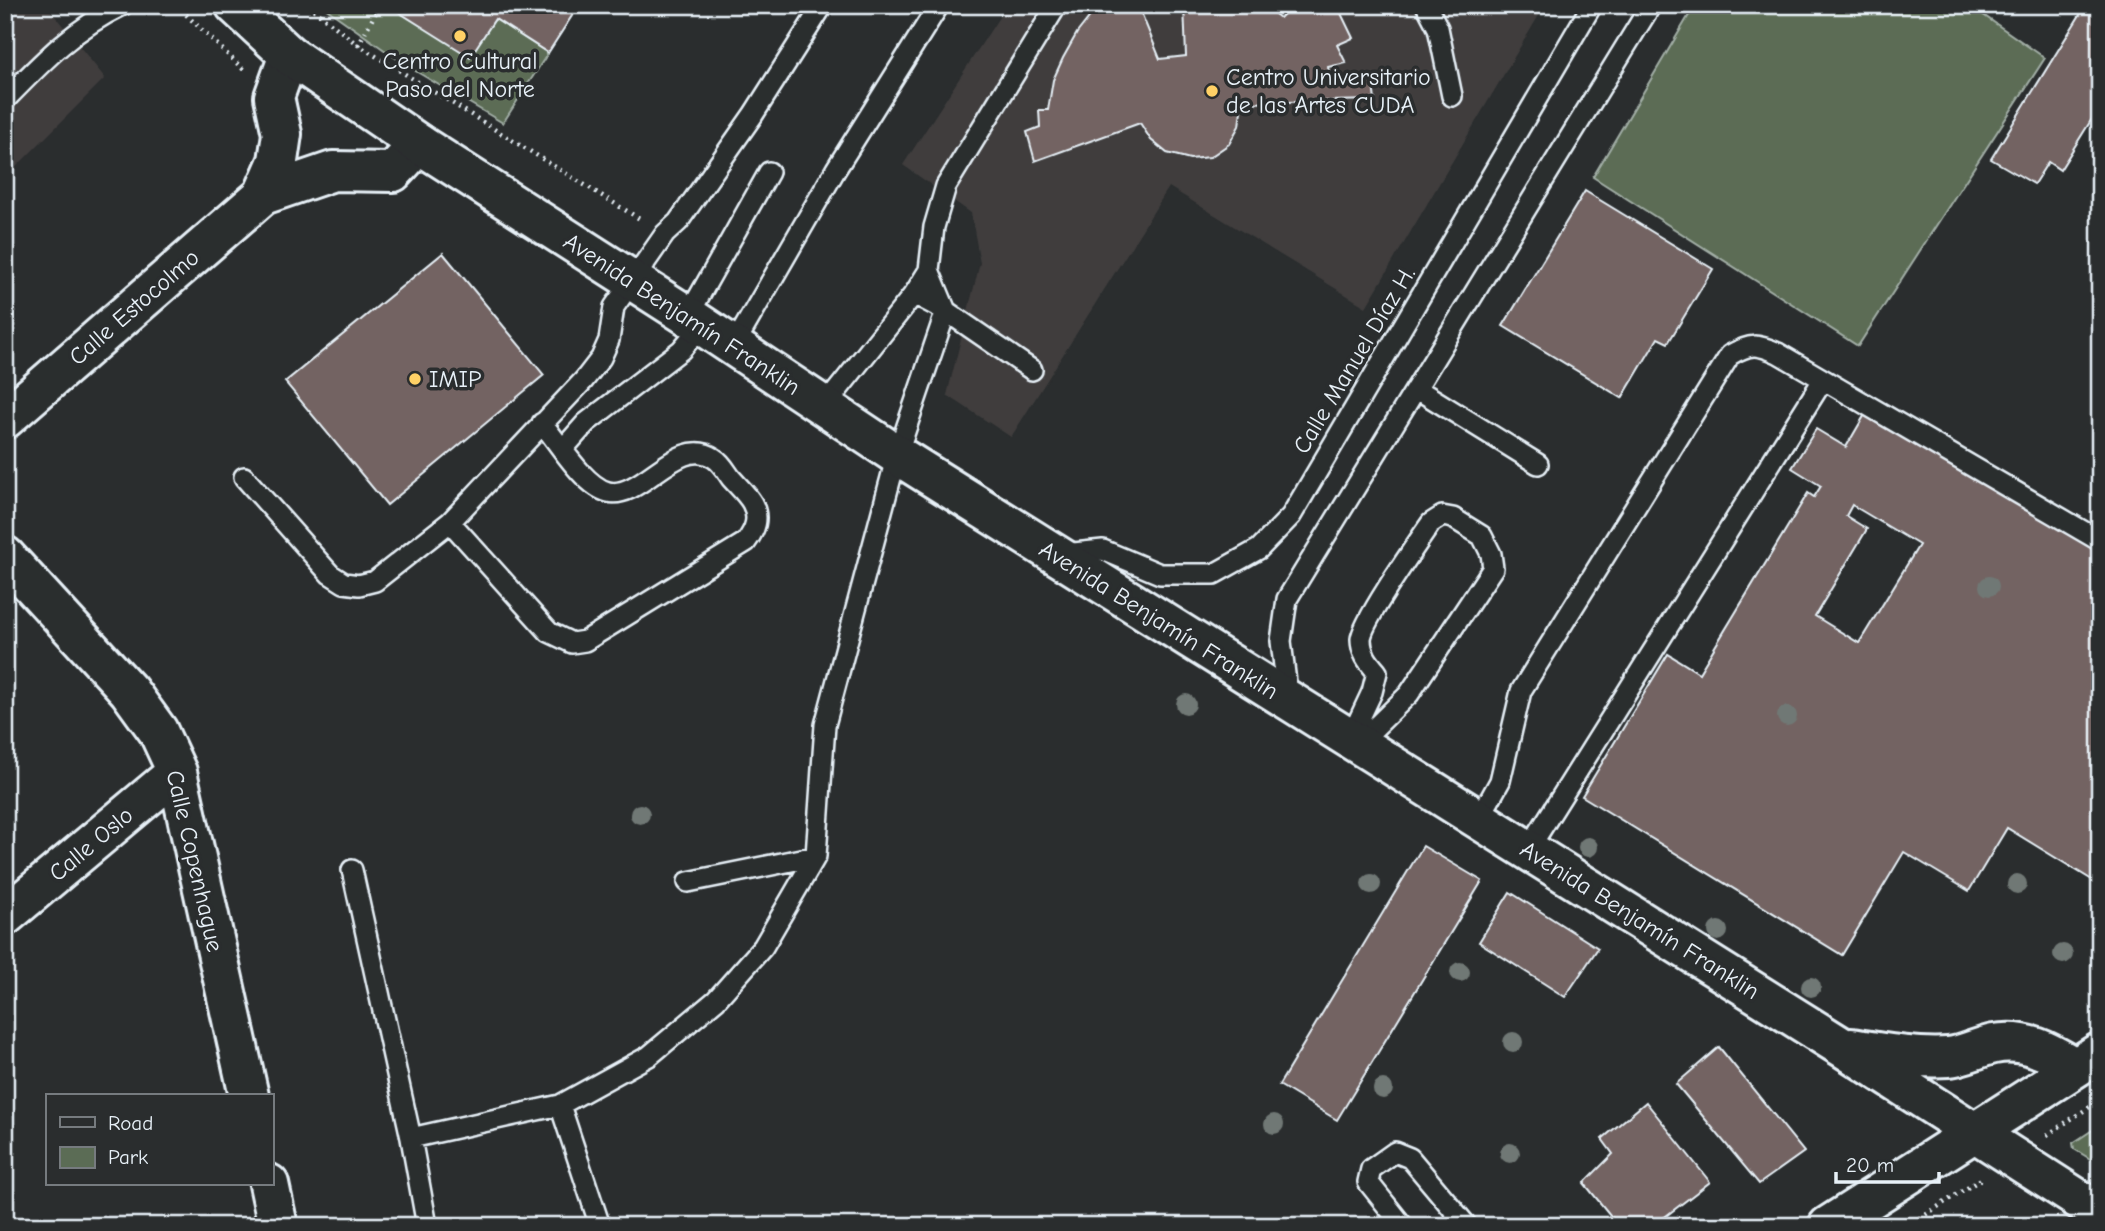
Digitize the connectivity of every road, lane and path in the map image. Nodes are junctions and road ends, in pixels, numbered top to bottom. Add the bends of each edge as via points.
1 (123, 5) edge
2 (235, 5) edge
3 (309, 5) edge
4 (380, 5) edge
5 (823, 5) edge
6 (939, 5) edge
7 (1057, 5) edge
8 (1426, 5) edge
9 (1592, 5) edge
10 (1651, 5) edge
11 (358, 45) junction
12 (289, 55) junction
13 (1452, 96) dead end
14 (5, 100) edge
15 (282, 134) junction
16 (419, 144) junction
17 (333, 171) junction
18 (769, 172) dead end
19 (263, 195) junction
20 (665, 234) junction
21 (929, 270) junction
22 (631, 281) junction
23 (914, 294) junction
24 (946, 311) junction
25 (695, 321) junction
26 (733, 347) junction
27 (1032, 370) dead end
28 (1823, 380) junction
29 (1417, 389) junction
30 (824, 407) junction
31 (5, 419) edge
32 (542, 423) junction
33 (564, 449) junction
34 (897, 455) junction
35 (1538, 464) dead end
36 (244, 477) dead end
37 (450, 522) junction
38 (2100, 541) edge
39 (1056, 555) junction
40 (5, 556) edge
41 (1288, 701) junction
42 (1354, 741) junction
43 (177, 772) junction
44 (1479, 819) junction
45 (1528, 850) junction
46 (816, 856) junction
47 (352, 870) dead end
48 (688, 882) dead end
49 (5, 916) edge
50 (1842, 1047) junction
51 (2087, 1060) edge
52 (249, 1094) edge
53 (560, 1105) junction
54 (1973, 1132) junction
55 (411, 1138) junction
56 (269, 1186) edge
57 (2100, 1213) edge
58 (278, 1226) edge
59 (427, 1226) edge
60 (600, 1226) edge
61 (1403, 1226) edge
62 (1467, 1226) edge
63 (1828, 1226) edge

1 - 14 lane via 58,46
2 - 12 main road, Avenida Benjamín Franklin
3 - 11 path
4 - 11 path
5 - 20 lane via 754,115
6 - 26 lane via 836,169
7 - 21 lane via 946,187 934,227
8 - 13 lane via 1438,28
9 - 39 lane, Calle Manuel Díaz H. via 1291,516 1259,549 1214,574 1160,574 1102,550
10 - 29 lane
11 - 20 path
12 - 15 main road, Calle Estocolmo via 274,97
12 - 16 main road, Avenida Benjamín Franklin
15 - 17 main road via 307,143
15 - 19 main road, Calle Estocolmo via 278,161
16 - 17 main road, Calle Estocolmo via 393,172
16 - 22 main road, Avenida Benjamín Franklin
17 - 19 main road, Calle Estocolmo
18 - 25 lane
19 - 31 main road, Calle Estocolmo
20 - 22 lane
21 - 23 lane
21 - 24 lane
22 - 25 main road, Avenida Benjamín Franklin
22 - 32 lane via 614,307 601,358
23 - 24 lane
23 - 30 lane
24 - 27 lane
24 - 34 lane
25 - 26 main road, Avenida Benjamín Franklin
25 - 33 lane via 681,350 586,424
26 - 30 main road, Avenida Benjamín Franklin
28 - 38 lane
28 - 44 lane via 1762,346 1746,346 1730,355 1521,691 1500,781
28 - 45 lane
29 - 35 lane
29 - 41 lane via 1287,599 1281,641
30 - 34 main road, Avenida Benjamín Franklin
32 - 33 lane
32 - 37 lane
33 - 37 lane via 589,482 612,493 674,460 703,452 716,459 752,503 754,531 746,542 585,641 572,643 549,632
34 - 39 main road, Avenida Benjamín Franklin
34 - 46 lane via 825,725
36 - 37 lane via 330,574 344,583 375,581
39 - 41 main road, Avenida Benjamín Franklin
40 - 43 main road, Calle Copenhague via 129,691 158,730
41 - 42 main road, Avenida Benjamín Franklin
42 - 42 lane via 1409,694 1493,568 1482,536 1453,517 1442,516 1431,523 1361,637 1364,656 1377,672
42 - 44 main road, Avenida Benjamín Franklin
43 - 49 main road, Calle Oslo
43 - 52 main road, Calle Copenhague
44 - 45 main road, Avenida Benjamín Franklin
45 - 50 main road, Avenida Benjamín Franklin
46 - 48 lane
46 - 53 lane via 763,947 716,1000 649,1056
47 - 55 lane
50 - 51 main road via 1950,1057 1996,1044 2020,1044
50 - 54 main road, Avenida Benjamín Franklin
51 - 54 main road
53 - 55 lane
53 - 60 lane
54 - 57 main road, Avenida Benjamín Franklin
54 - 63 main road
55 - 59 lane
56 - 58 main road
61 - 62 lane via 1368,1182 1371,1168 1395,1152 1410,1158

